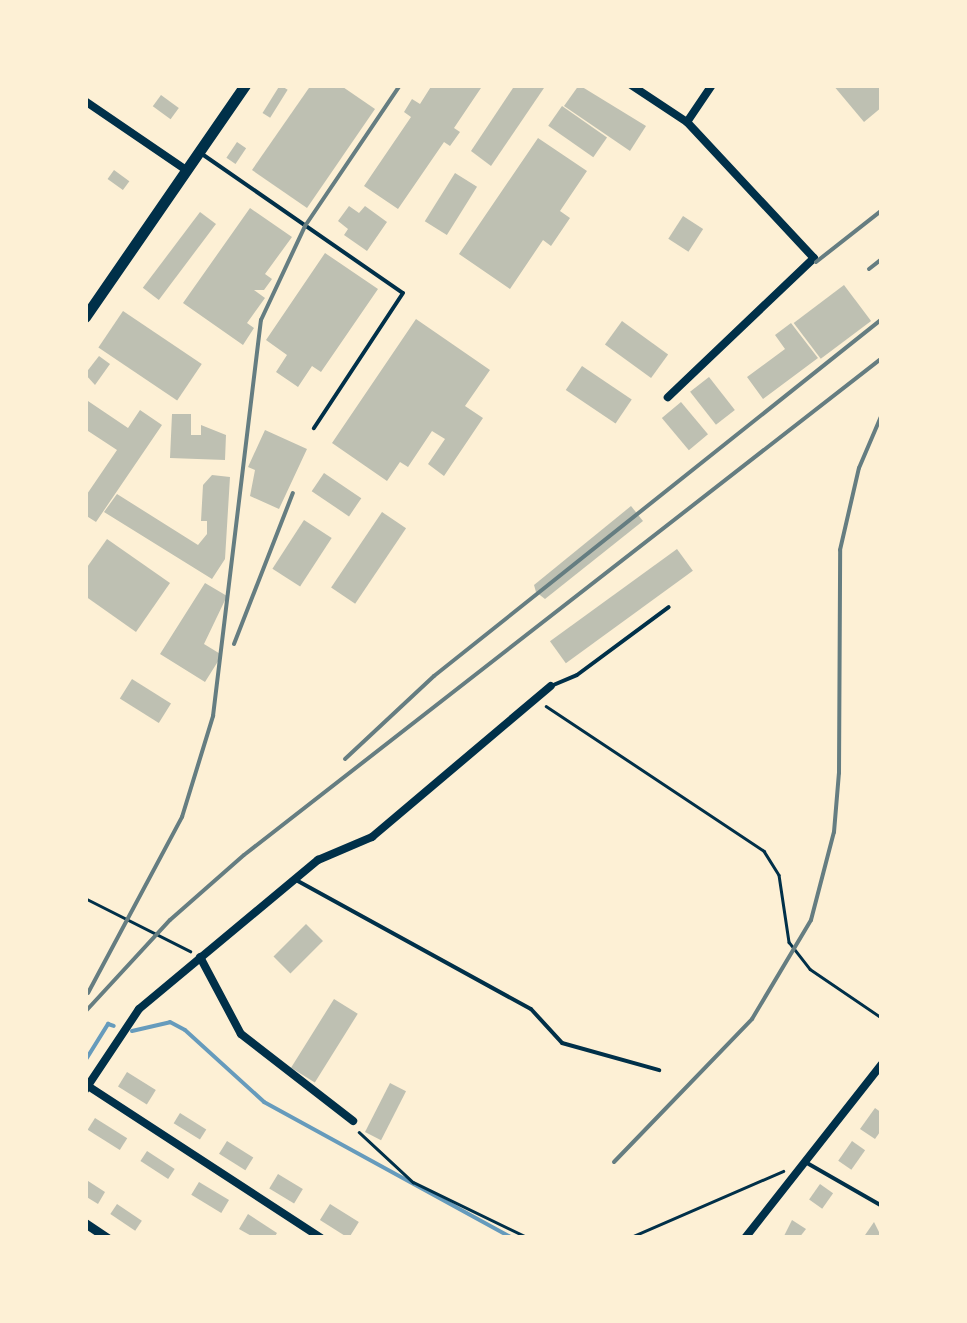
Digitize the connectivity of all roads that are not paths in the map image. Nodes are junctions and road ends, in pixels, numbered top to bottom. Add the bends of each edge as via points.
1 (245, 85) edge
2 (631, 85) edge
3 (712, 85) edge
4 (85, 101) edge
5 (687, 122) junction
6 (199, 152) junction
7 (186, 170) junction
8 (85, 317) edge
9 (668, 397) dead end
10 (314, 428) dead end
11 (669, 607) dead end
12 (551, 686) joint
13 (294, 880) junction
14 (200, 957) junction
15 (882, 1064) edge
16 (659, 1070) dead end
17 (87, 1088) edge
18 (354, 1122) road end
19 (803, 1162) junction
20 (882, 1206) edge
21 (85, 1223) edge
22 (107, 1238) edge
23 (321, 1238) edge
24 (746, 1238) edge

1 - 6 main road
2 - 5 street
3 - 5 street
4 - 7 street
5 - 9 street via 814,258
6 - 7 main road
6 - 10 lane via 402,293
7 - 8 main road
11 - 12 lane via 577,676
12 - 13 street via 372,837 318,860
13 - 14 street
13 - 16 lane via 531,1009 562,1043
14 - 17 street via 139,1009
14 - 18 street via 241,1034
15 - 19 street
17 - 23 street
19 - 20 lane via 826,1168
19 - 24 street
21 - 22 street

